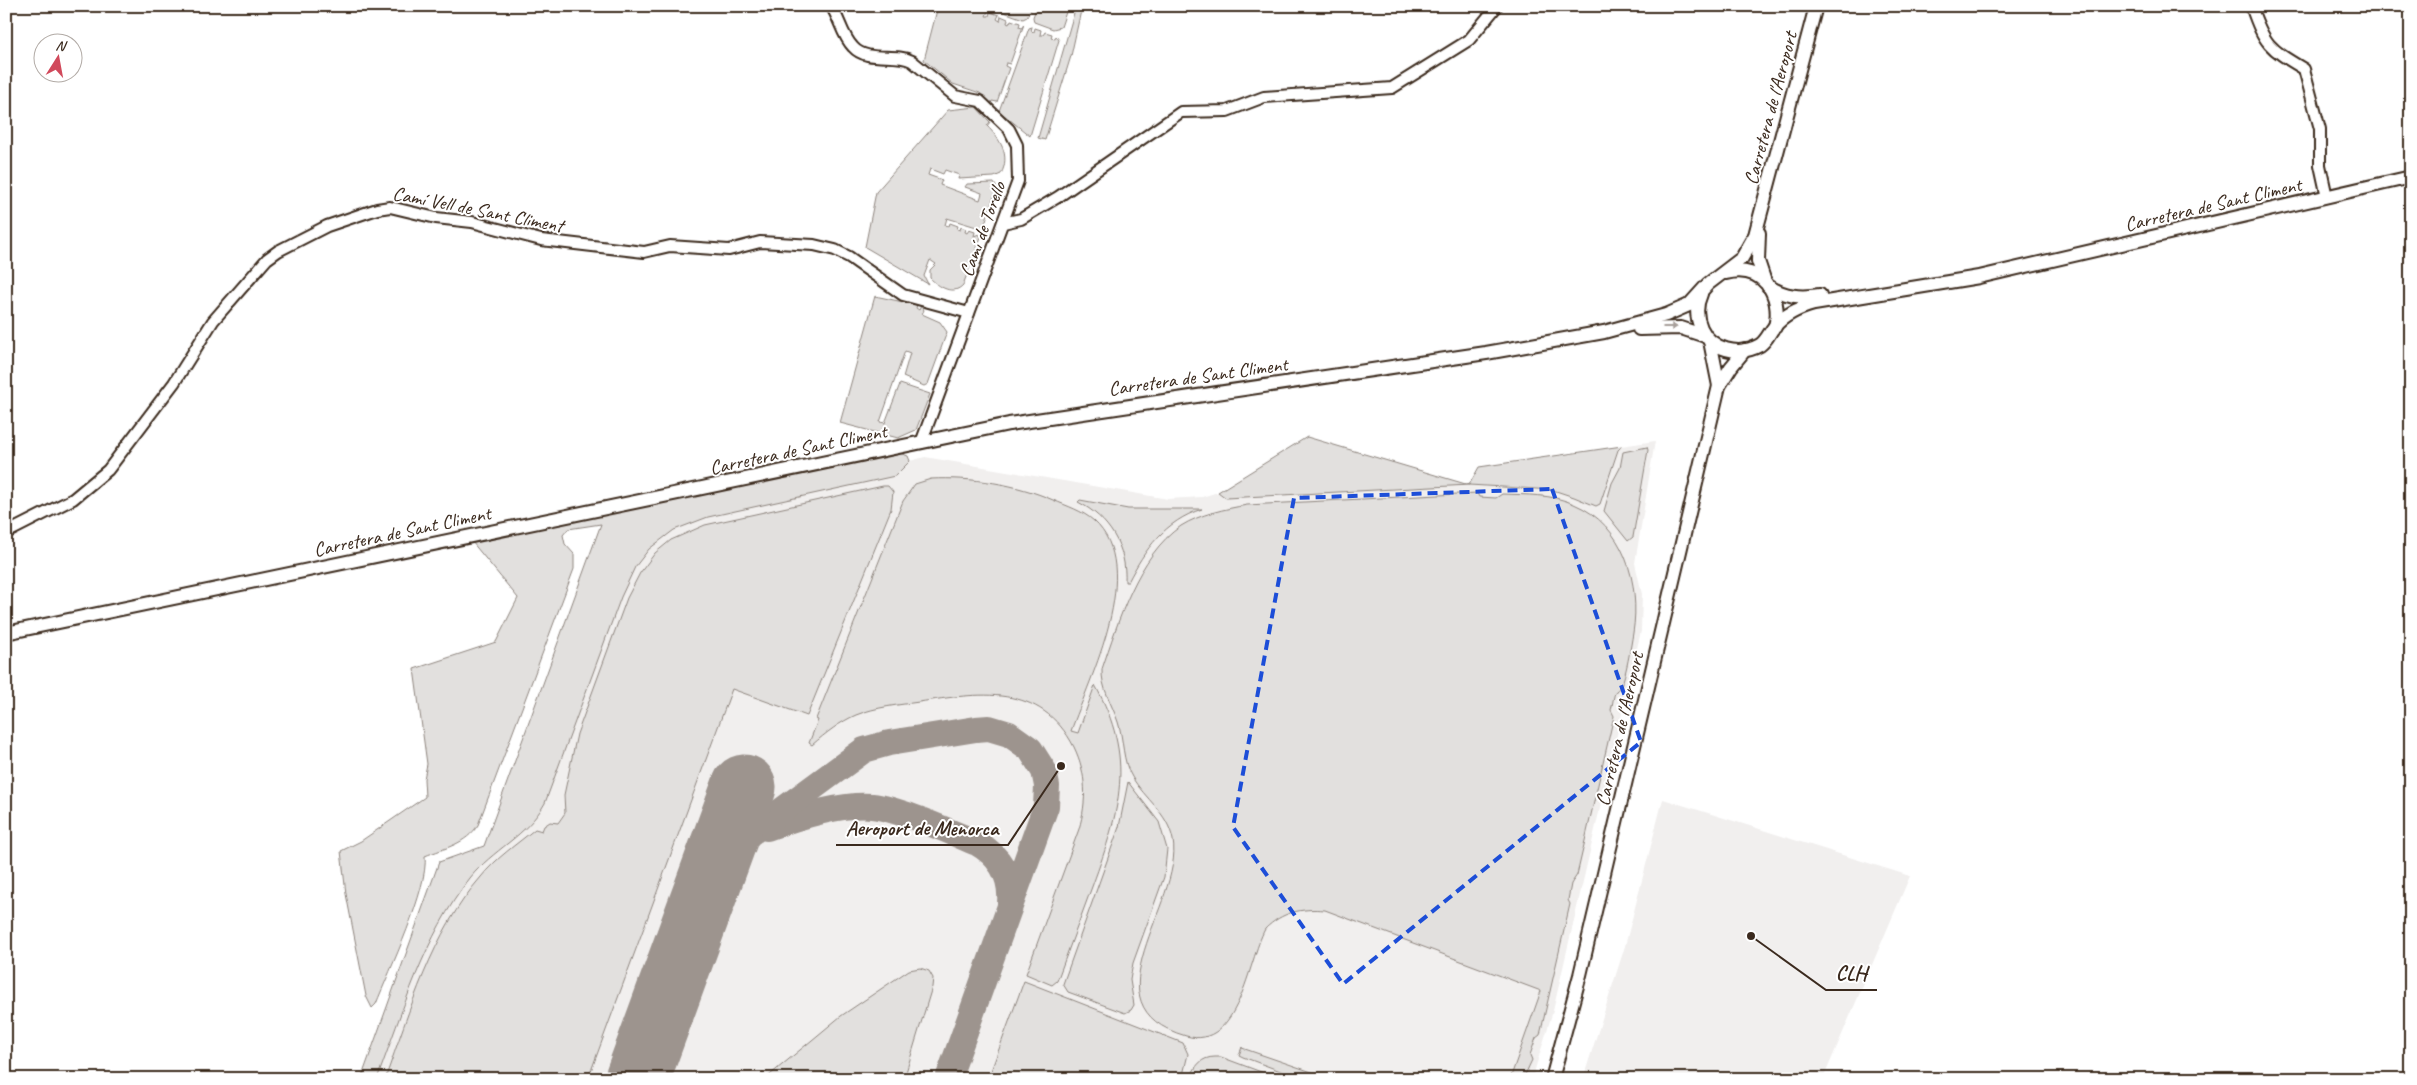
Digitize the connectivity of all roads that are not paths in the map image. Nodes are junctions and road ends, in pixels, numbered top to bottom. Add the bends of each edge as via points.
1 (830, 6) edge
2 (1497, 6) edge
3 (1816, 6) edge
4 (2251, 6) edge
5 (2411, 177) edge
6 (2327, 197) junction
7 (1760, 220) junction
8 (1003, 224) junction
9 (2009, 270) junction
10 (1723, 274) junction
11 (1767, 284) junction
12 (1702, 291) junction
13 (969, 313) junction
14 (1775, 327) junction
15 (1604, 332) junction
16 (1707, 338) junction
17 (1745, 350) junction
18 (1719, 386) junction
19 (921, 442) junction
20 (6, 533) edge
21 (6, 633) edge
22 (1552, 1079) edge

1 - 8 street, Camí de Torello via 857,51 908,59 955,96 980,101 1009,129 1017,145 1019,175
2 - 8 street via 1469,40 1392,88 1264,97 1227,111 1181,112 1058,197 1021,219
3 - 7 main road, Carretera de l'Aeroport
4 - 6 street via 2260,32 2272,50 2304,69 2320,129 2320,165
5 - 6 main road, Carretera de Sant Climent
6 - 9 main road, Carretera de Sant Climent
7 - 10 main road via 1756,235 1742,258
7 - 11 main road via 1758,261
8 - 13 street, Camí de Torello
9 - 11 main road via 1977,271 1799,298
9 - 14 main road via 1979,278 1814,304 1800,308
10 - 11 main road via 1750,273
10 - 12 main road
11 - 14 main road via 1777,305
12 - 15 main road via 1681,310
12 - 16 main road via 1697,309 1700,327
13 - 19 street, Camí de Torello
13 - 20 street, Camí Vell de Sant Climent via 904,295 849,257 814,245 760,242 729,250 670,246 644,252 553,242 401,208 377,209 327,226 266,258 213,321 169,390 108,470 73,499
14 - 17 main road via 1760,344
15 -> 16 main road via 1670,327 1693,330
15 - 19 main road, Carretera de Sant Climent via 1486,353 1040,418
16 - 17 main road via 1729,351
16 - 18 main road, Carretera de l'Aeroport
17 - 18 main road, Carretera de l'Aeroport
18 - 22 main road, Carretera de l'Aeroport via 1580,976
19 - 21 main road, Carretera de Sant Climent

